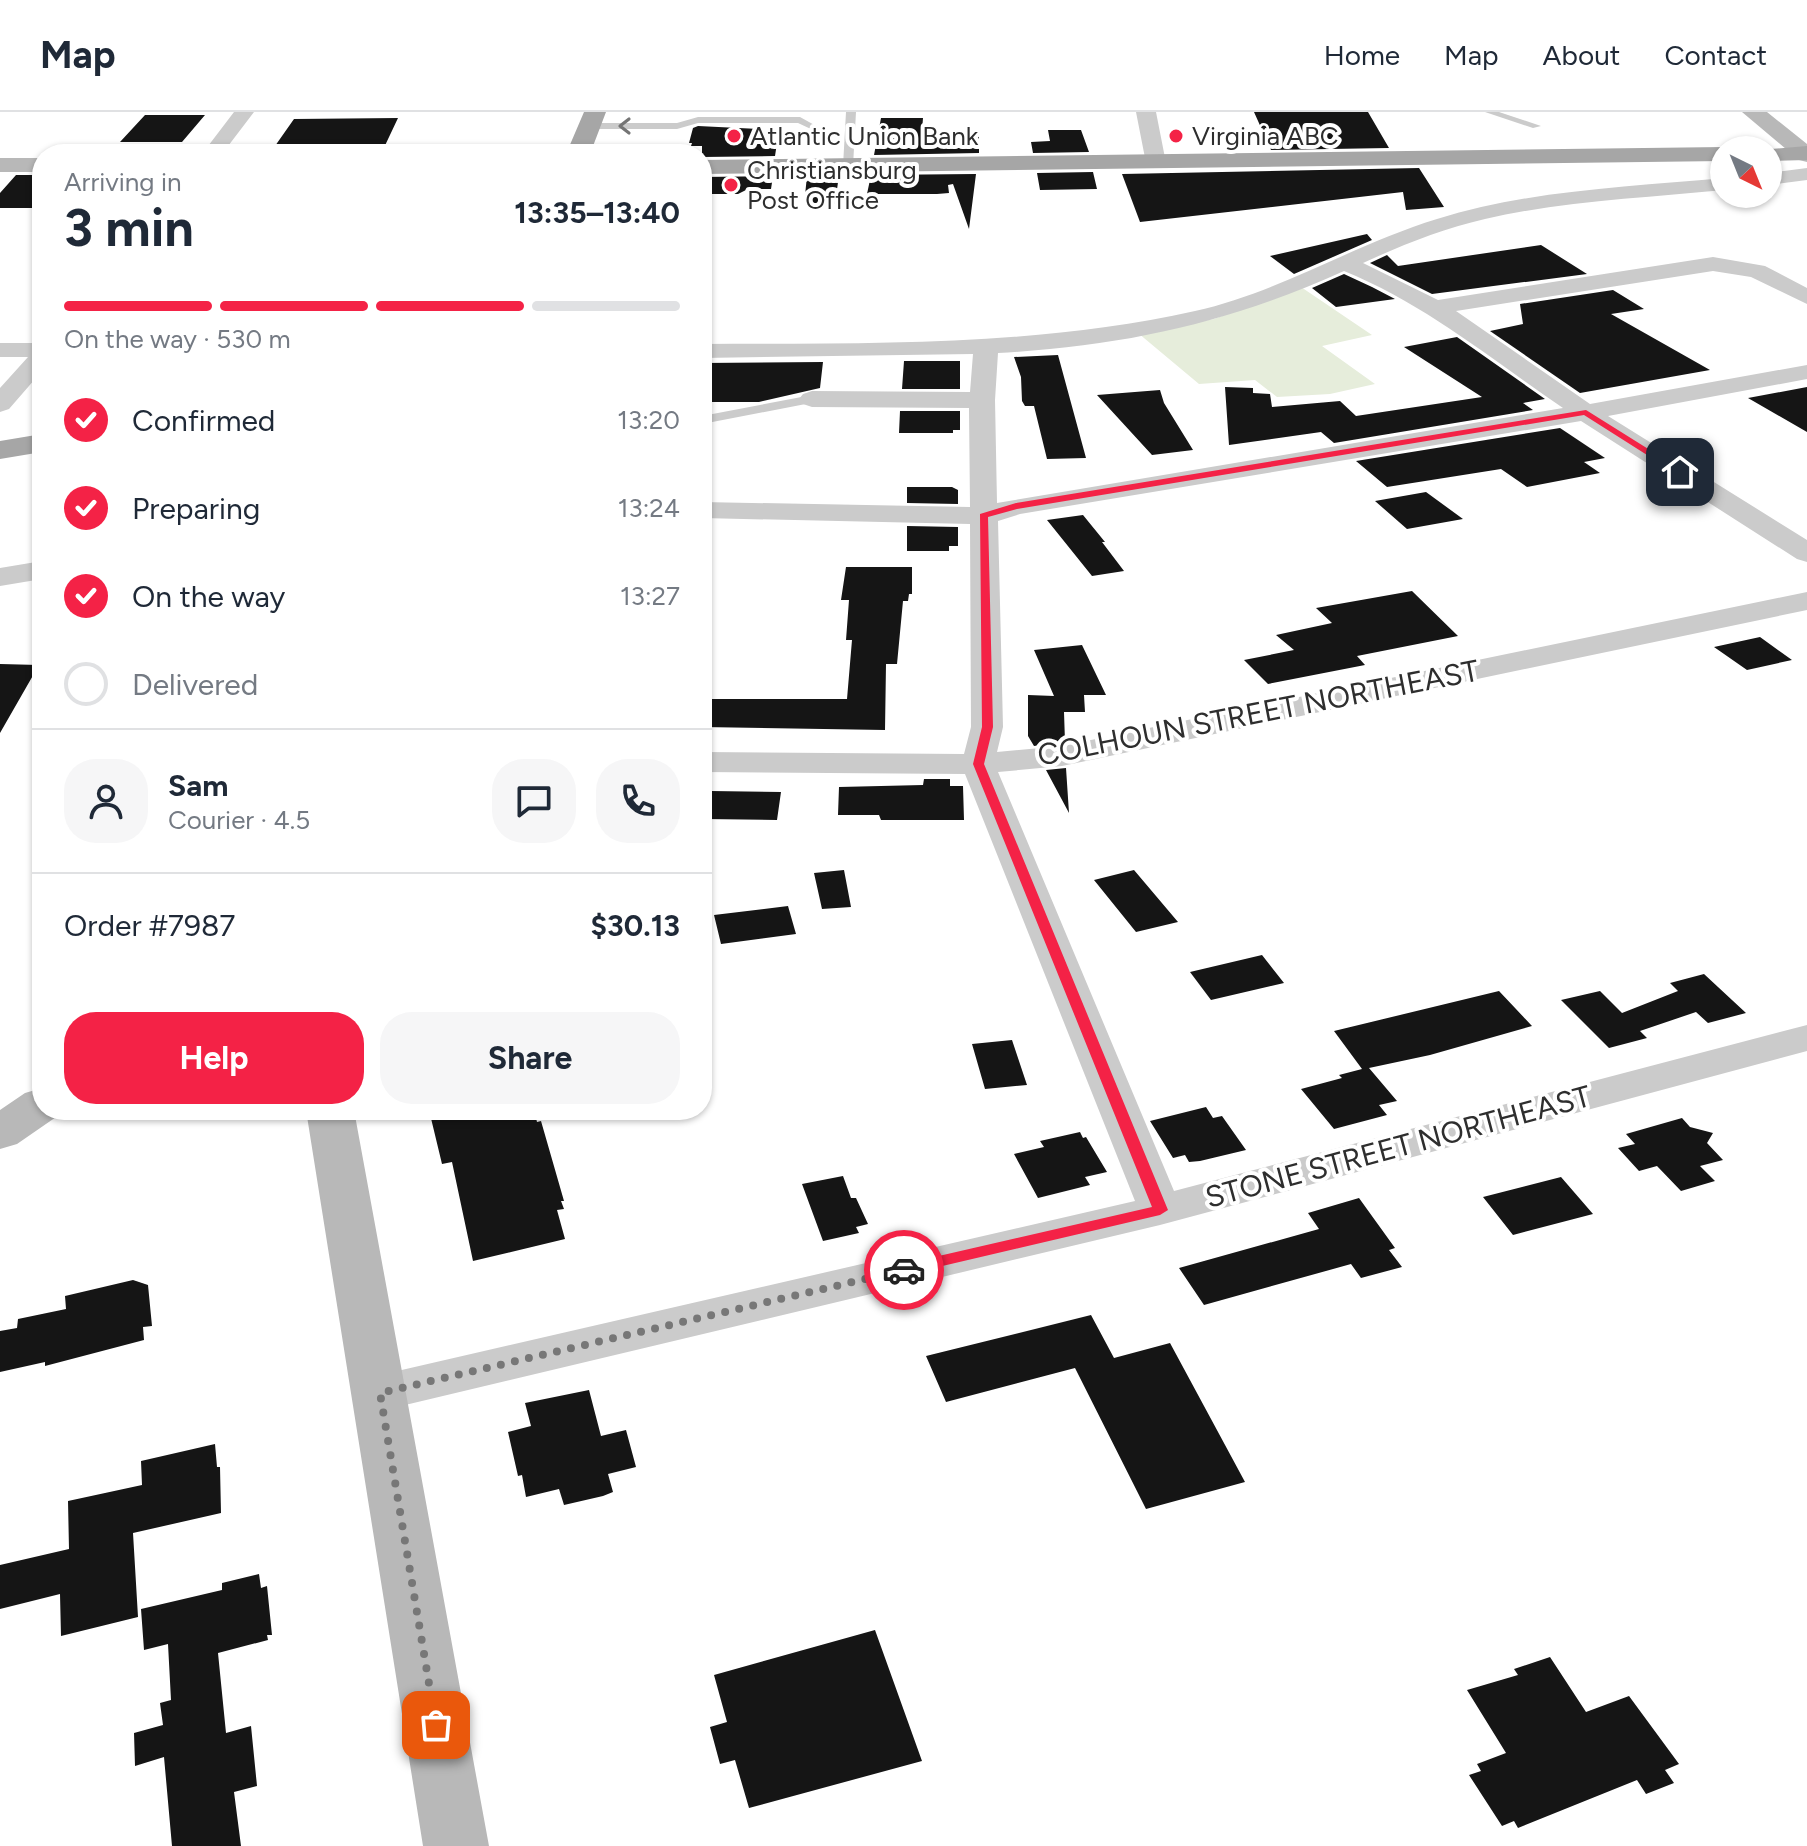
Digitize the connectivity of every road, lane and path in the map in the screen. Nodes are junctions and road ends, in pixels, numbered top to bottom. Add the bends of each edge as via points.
1 (244, 112) edge
2 (851, 112) edge
3 (1146, 112) edge
4 (1490, 112) edge
5 (1753, 112) edge
6 (593, 119) edge
7 (1536, 126) dead end
8 (813, 127) dead end
9 (220, 144) edge
10 (582, 144) edge
11 (1710, 154) edge
12 (1782, 156) edge
13 (1806, 159) edge
14 (1156, 163) junction
15 (0, 165) edge
16 (32, 165) edge
17 (848, 166) junction
18 (712, 167) edge
19 (1782, 172) edge
20 (1710, 185) edge
21 (1346, 264) junction
22 (1807, 297) edge
23 (1432, 308) junction
24 (986, 349) junction
25 (0, 350) edge
26 (32, 350) edge
27 (712, 351) edge
28 (32, 367) edge
29 (1807, 372) edge
30 (812, 399) junction
31 (761, 400) dead end
32 (982, 400) junction
33 (0, 404) edge
34 (1586, 412) junction
35 (712, 418) edge
36 (32, 445) edge
37 (0, 450) edge
38 (712, 510) edge
39 (984, 516) junction
40 (1807, 553) edge
41 (32, 572) edge
42 (0, 577) edge
43 (1807, 601) edge
44 (712, 762) edge
45 (978, 764) junction
46 (1807, 1038) edge
47 (32, 1111) edge
48 (332, 1120) edge
49 (0, 1133) edge
50 (1160, 1210) junction
51 (380, 1393) junction
52 (456, 1846) edge

1 - 9 street
2 - 17 lane
3 - 14 street
4 - 7 lane
5 - 13 street
8 -> 6 lane
6 - 10 main road
11 - 14 main road
12 - 13 main road
13 - 19 street
14 - 17 main road
15 - 16 street
17 - 18 main road
20 - 21 street via 1530,203 1449,222
21 - 23 street
21 - 24 street via 1202,317
22 - 23 street via 1757,271 1713,264
23 - 34 street
24 - 27 street
24 - 32 street
25 - 26 street
28 - 33 street
29 - 34 street
30 - 31 lane
30 - 32 street
30 - 35 lane
32 - 39 street
34 - 39 street
34 - 40 street
36 - 37 main road
38 - 39 street
39 - 45 street via 987,727
41 - 42 street
43 - 45 street, COLHOUN STREET NORTHEAST via 1062,756
44 - 45 street, COLHOUN STREET NORTHEAST
45 - 50 street
46 - 50 street, STONE STREET NORTHEAST
47 - 49 street
48 - 51 street
50 - 51 street, STONE STREET NORTHEAST
51 - 52 street

